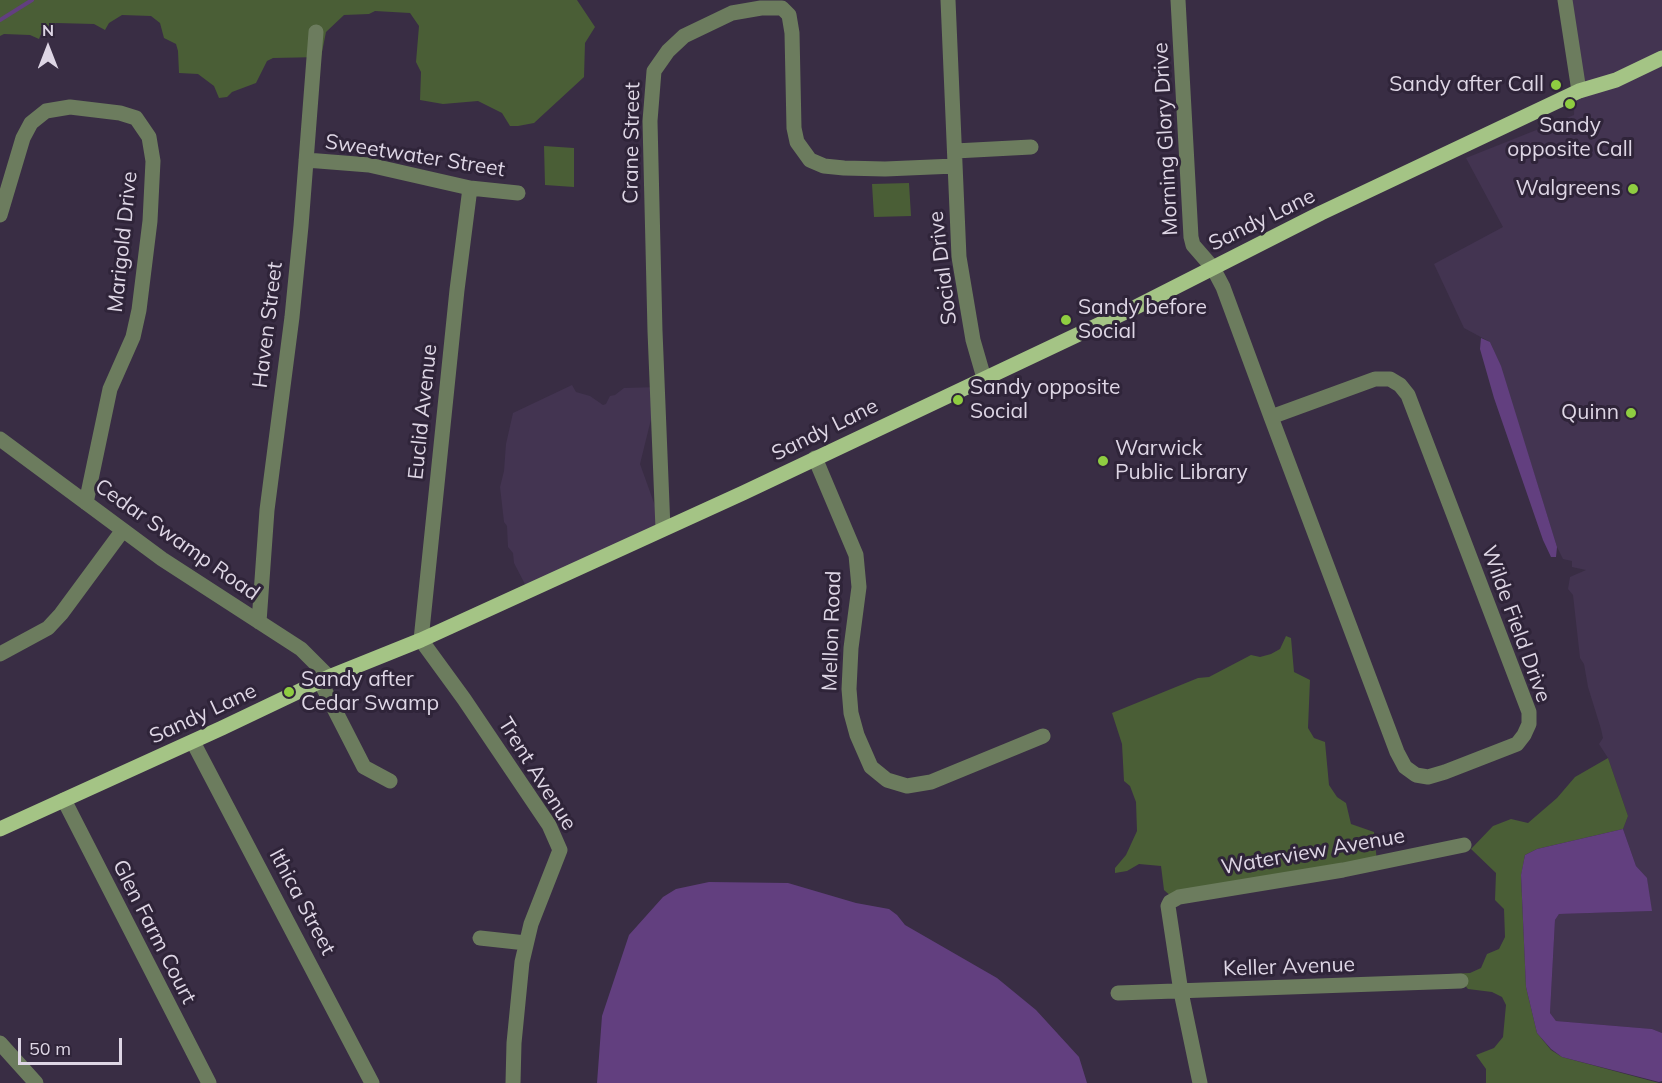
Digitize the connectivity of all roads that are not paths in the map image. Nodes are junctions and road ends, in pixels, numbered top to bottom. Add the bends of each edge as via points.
1 (948, 0) edge
2 (1178, 0) edge
3 (1565, 0) edge
4 (316, 32) dead end
5 (1662, 58) edge
6 (1662, 71) edge
7 (1632, 73) junction
8 (1579, 91) junction
9 (1030, 147) dead end
10 (955, 158) junction
11 (306, 160) junction
12 (470, 188) junction
13 (518, 193) dead end
14 (0, 215) edge
15 (1212, 268) junction
16 (984, 378) junction
17 (1270, 417) junction
18 (0, 439) edge
19 (815, 458) junction
20 (86, 503) junction
21 (663, 529) junction
22 (123, 530) junction
23 (259, 622) junction
24 (421, 640) junction
25 (0, 654) edge
26 (325, 679) junction
27 (1043, 736) dead end
28 (193, 742) junction
29 (390, 781) dead end
30 (64, 800) junction
31 (0, 829) edge
32 (1464, 845) dead end
33 (480, 938) dead end
34 (526, 943) junction
35 (1461, 981) dead end
36 (1181, 992) junction
37 (1118, 993) dead end
38 (0, 1043) edge
39 (36, 1083) edge
40 (209, 1083) edge
41 (372, 1083) edge
42 (513, 1083) edge
43 (1200, 1083) edge

1 - 10 street, Social Drive
2 - 15 street, Morning Glory Drive via 1191,237
3 - 8 street
4 - 11 street, Haven Street
5 - 7 main road, Sandy Lane
6 - 7 main road
7 - 8 main road, Sandy Lane
8 - 15 main road, Sandy Lane
9 - 10 street
10 - 16 street, Social Drive via 959,257 973,340
10 - 21 street, Crane Street via 885,169 824,166 810,160 797,142 794,128 792,33 789,15 782,8 732,13 684,36 668,51 654,71 650,121
11 - 12 street, Sweetwater Street via 369,165
11 - 23 street, Haven Street via 267,510
12 - 13 street, Sweetwater Street
12 - 24 street, Euclid Avenue
14 - 20 street, Marigold Drive via 23,138 31,123 46,111 70,107 120,113 136,118 149,136 153,161 150,221 138,310 133,337 110,389
15 - 16 main road, Sandy Lane
15 - 17 street, Wilde Field Drive via 1224,287
16 - 19 main road, Sandy Lane
17 - 17 street, Wilde Field Drive via 1375,379 1390,379 1408,395 1526,705 1529,724 1517,744 1434,776 1416,776 1405,767
18 - 20 street, Cedar Swamp Road
19 - 21 main road, Sandy Lane
19 - 27 street, Mellon Road via 856,555 859,588 849,689 857,735 871,767 887,780 907,786 931,782
20 - 22 street, Cedar Swamp Road
21 - 24 main road, Sandy Lane
22 - 23 street, Cedar Swamp Road
22 - 25 street via 48,628
23 - 26 street, Cedar Swamp Road via 301,649
24 - 26 main road, Sandy Lane
24 - 34 street, Trent Avenue via 549,825 560,850
26 - 28 main road, Sandy Lane
26 - 29 street, Cedar Swamp Road via 364,767
28 - 30 main road, Sandy Lane
28 - 41 street, Ithica Street
30 - 31 main road, Sandy Lane
30 - 40 street, Glen Farm Court
32 - 36 street, Waterview Avenue via 1179,897 1168,906
33 - 34 street
34 - 42 street, Trent Avenue via 518,993
35 - 36 street, Keller Avenue
36 - 37 street, Keller Avenue
36 - 43 street
38 - 39 street

